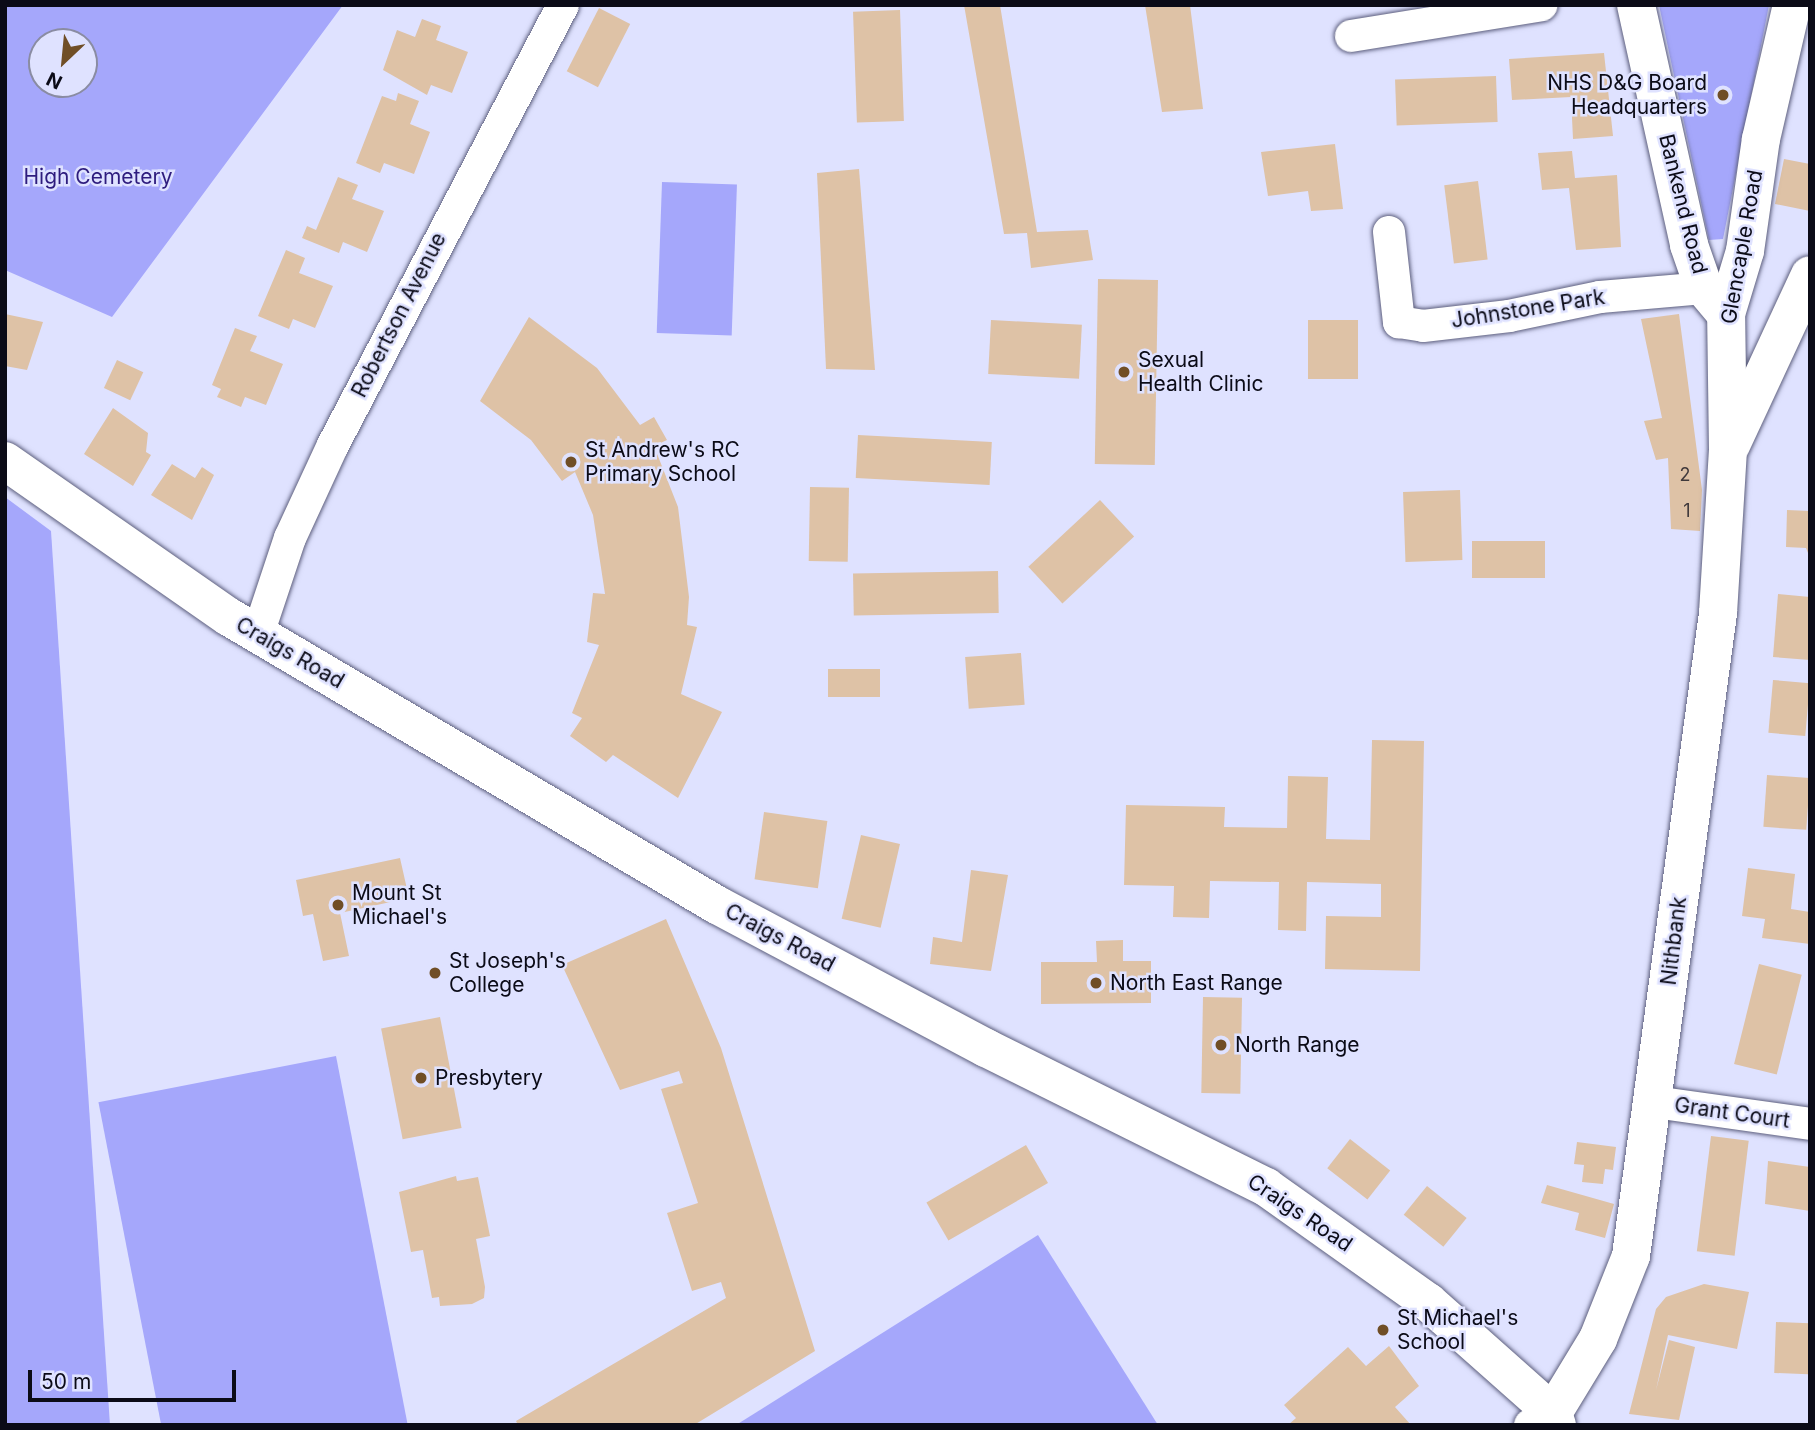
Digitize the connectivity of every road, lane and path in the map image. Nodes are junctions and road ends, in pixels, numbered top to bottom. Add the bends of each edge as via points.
1 (563, 5) edge
2 (1542, 5) edge
3 (1636, 5) edge
4 (1791, 5) edge
5 (1351, 36) dead end
6 (1390, 232) dead end
7 (1810, 275) edge
8 (1715, 301) junction
9 (1728, 450) junction
10 (5, 461) edge
11 (258, 634) junction
12 (1654, 1102) junction
13 (1810, 1124) edge
14 (1546, 1421) edge

1 - 11 street, Robertson Avenue via 333,444 290,538
2 - 5 street
3 - 8 street, Bankend Road via 1689,246
4 - 8 street, Glencaple Road via 1761,139 1745,251
6 - 8 street, Johnstone Park via 1399,322 1423,326 1508,316 1600,297
7 - 9 street via 1771,369
8 - 9 street, Glencaple Road
9 - 12 street, Nithbank via 1717,613
10 - 11 street, Craigs Road
11 - 14 street, Craigs Road via 717,905 986,1048 1266,1186 1425,1299
12 - 13 street, Grant Court
12 - 14 street, Nithbank via 1632,1256 1598,1339

